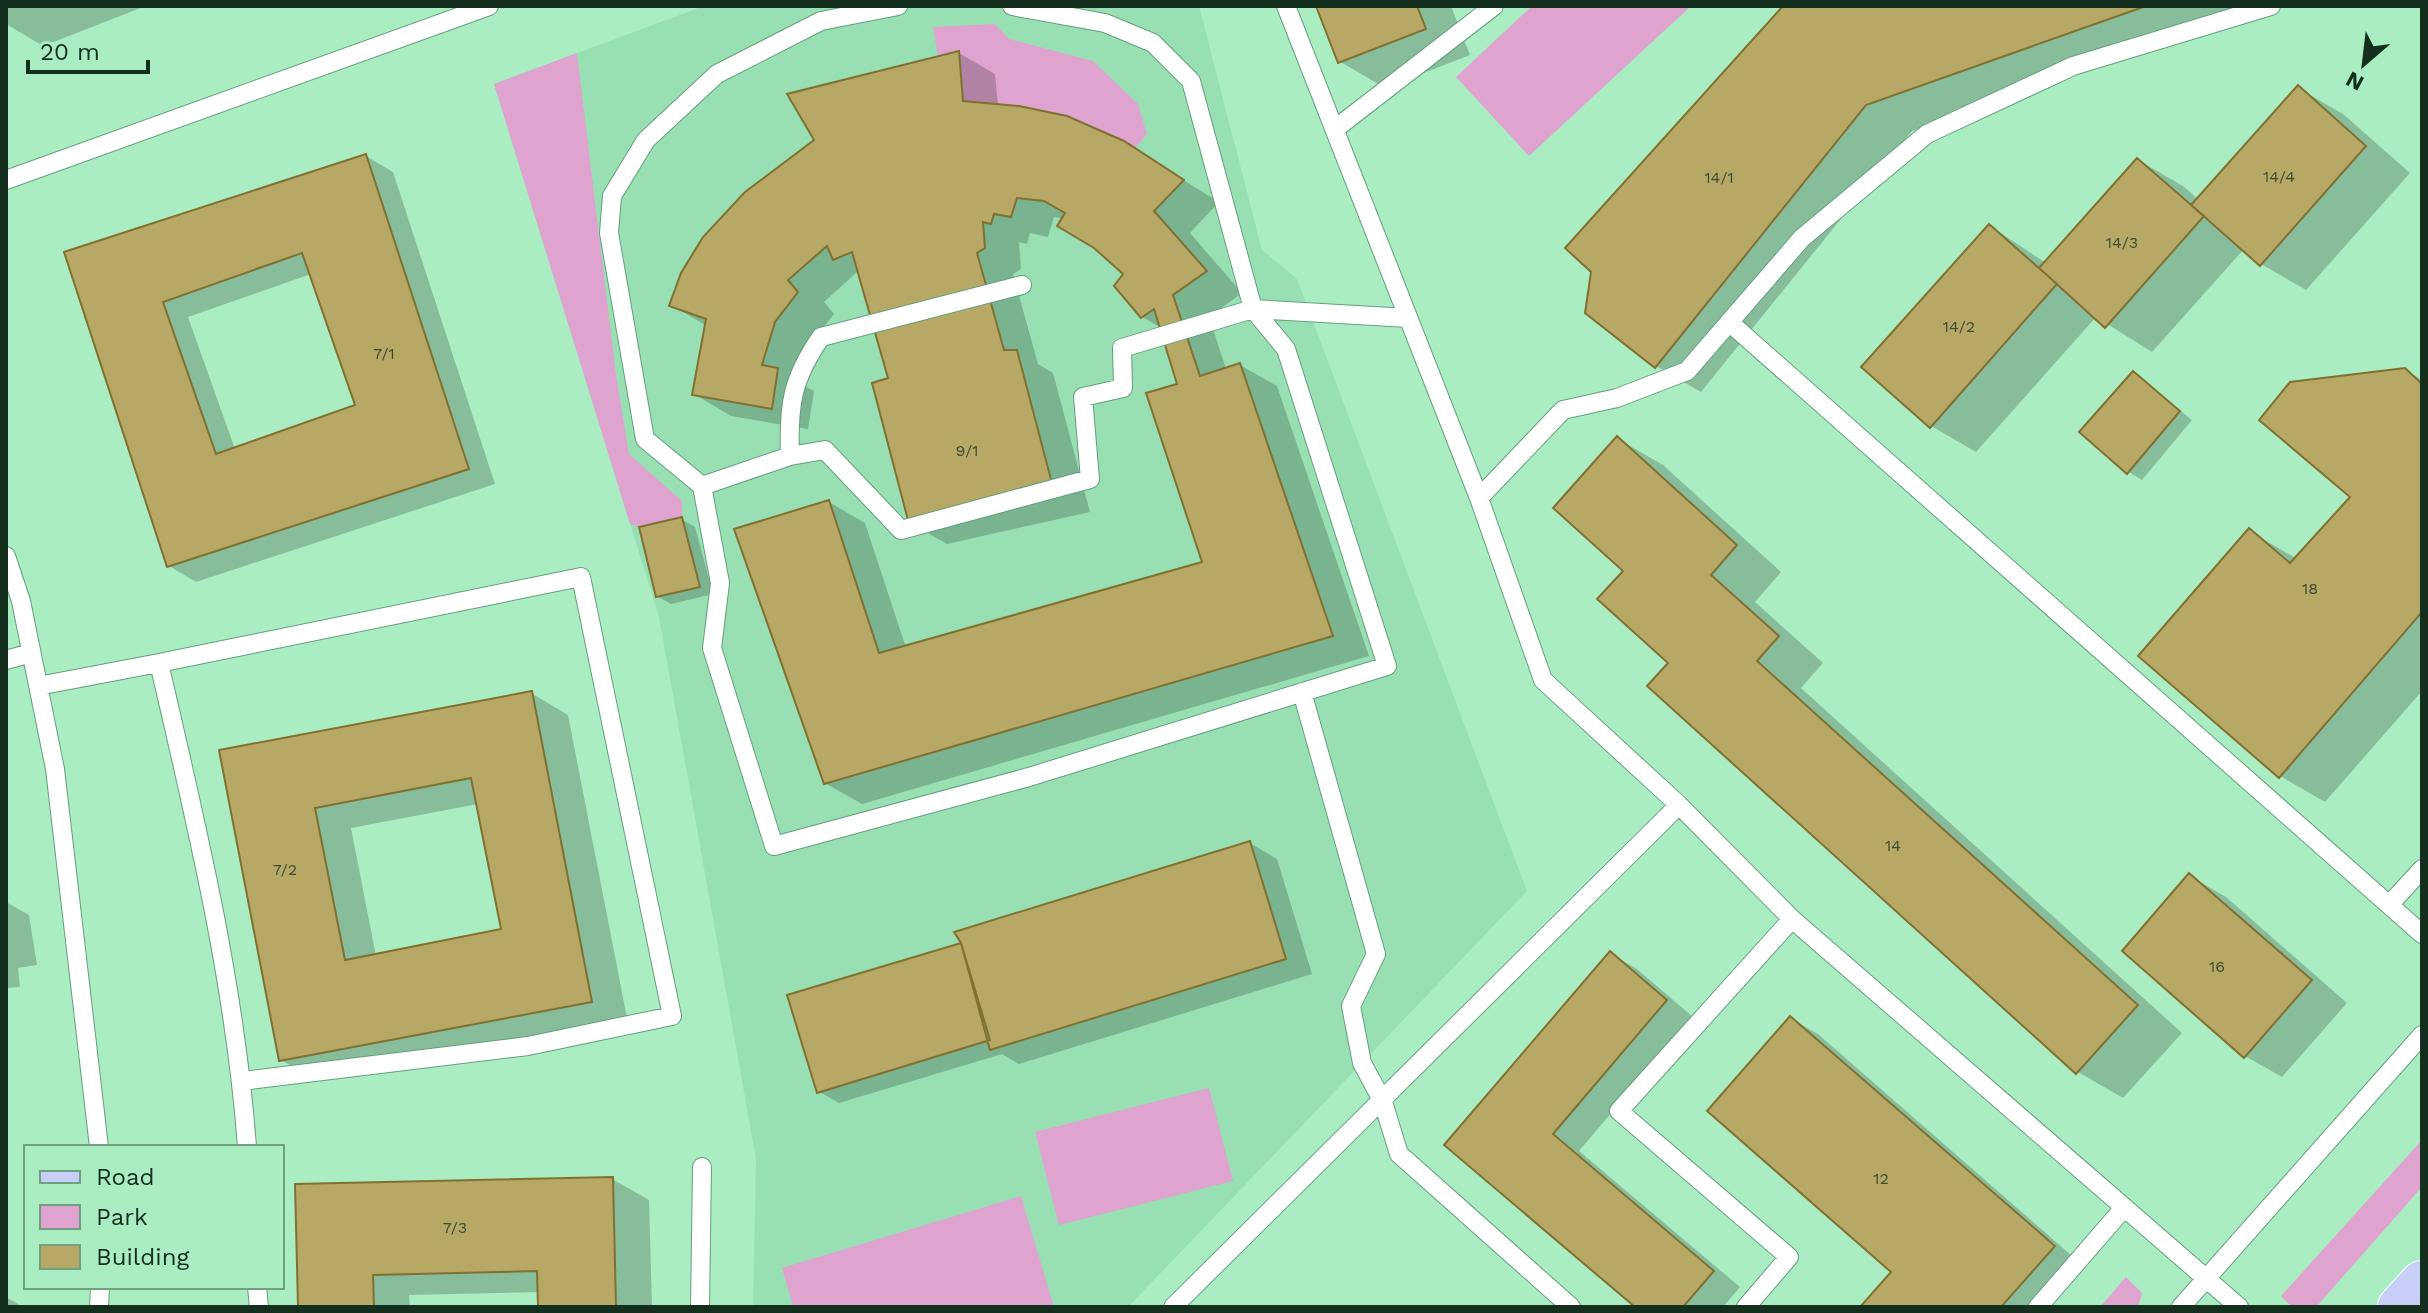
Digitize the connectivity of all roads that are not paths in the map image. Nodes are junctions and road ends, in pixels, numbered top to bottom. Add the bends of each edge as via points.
1 (489, 6) edge
2 (898, 6) edge
3 (1012, 6) edge
4 (1286, 6) edge
5 (1494, 6) edge
6 (2271, 6) edge
7 (1335, 129) junction
8 (6, 180) edge
9 (1022, 285) dead end
10 (1253, 309) junction
11 (1408, 318) junction
12 (1729, 322) junction
13 (790, 456) junction
14 (702, 486) junction
15 (1479, 498) junction
16 (6, 556) edge
17 (10, 578) edge
18 (31, 653) junction
19 (6, 660) edge
20 (159, 663) junction
21 (38, 686) junction
22 (1302, 692) junction
23 (1679, 805) junction
24 (2422, 869) edge
25 (2390, 904) junction
26 (1792, 919) junction
27 (2422, 934) edge
28 (2422, 1035) edge
29 (242, 1081) junction
30 (1383, 1102) junction
31 (99, 1145) edge
32 (247, 1145) edge
33 (702, 1167) dead end
34 (2123, 1209) junction
35 (2206, 1279) junction
36 (2422, 1283) edge
37 (700, 1307) edge
38 (1173, 1307) edge
39 (1571, 1307) edge
40 (1746, 1307) edge
41 (2038, 1307) edge
42 (2181, 1307) edge
43 (2239, 1307) edge
44 (2400, 1307) edge

1 - 8 lane
2 - 14 lane via 821,21 717,74 646,140 612,196 609,233 645,439
3 - 10 lane via 1105,23 1153,43 1191,81
4 - 7 lane
5 - 7 lane
6 - 12 lane via 2073,66 1927,134 1802,238
7 - 11 lane
9 - 13 lane via 821,337 801,366 789,408
10 - 11 lane
10 - 13 lane via 1122,348 1123,388 1083,397 1090,479 901,530 825,450
10 - 22 lane via 1286,349 1387,666
11 - 15 lane
12 - 15 lane via 1687,371 1617,398 1563,410
12 - 25 lane
13 - 14 lane
14 - 22 lane via 720,583 712,648 774,846 1029,777
15 - 23 lane via 1543,680
16 - 17 lane
17 - 18 lane
18 - 19 lane
18 - 21 lane
20 - 21 lane
20 - 29 lane via 207,872
20 - 29 lane via 581,577 672,1016 528,1046
21 - 31 lane via 55,769
22 - 30 lane via 1376,954 1351,1006 1362,1063
23 - 26 lane
23 - 30 lane
24 - 25 lane
25 - 27 lane
26 - 34 lane
26 - 40 lane via 1619,1111 1789,1257
28 - 35 lane
29 - 32 lane
30 - 38 lane
30 - 39 lane via 1399,1154
33 - 37 lane
34 - 35 lane
34 - 41 lane
35 - 42 lane
35 - 43 lane
36 - 44 main road

